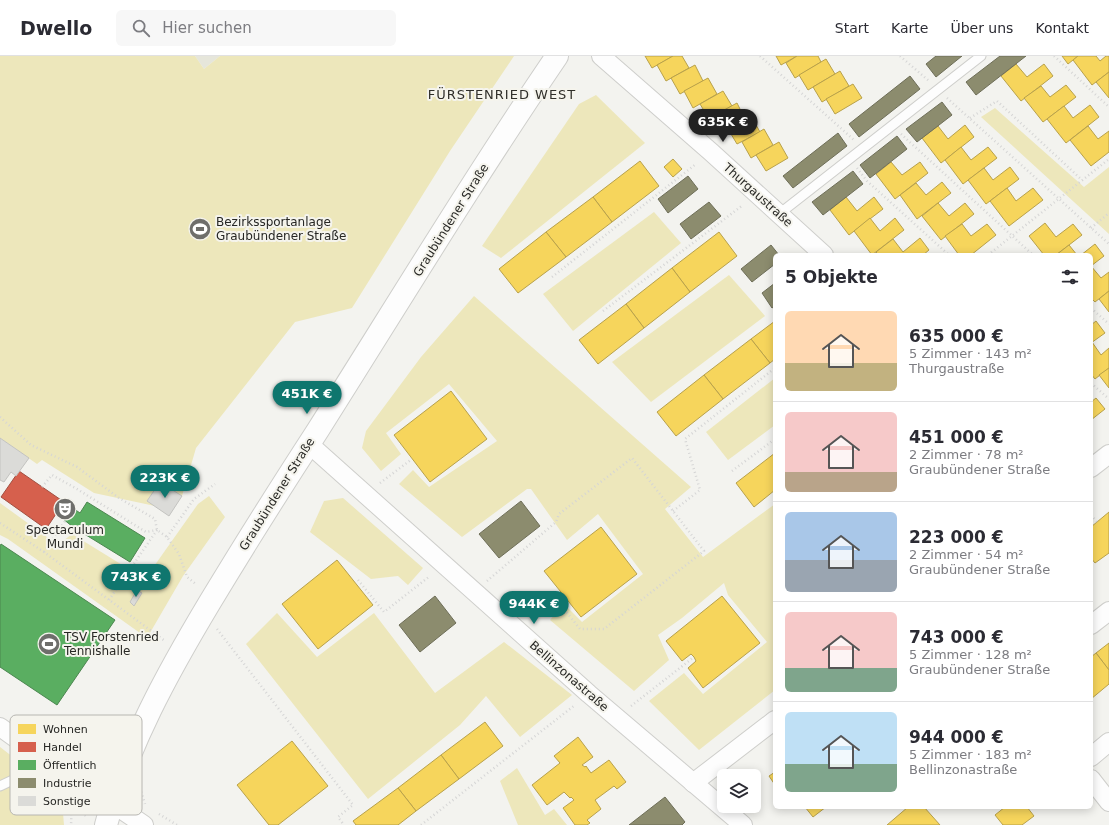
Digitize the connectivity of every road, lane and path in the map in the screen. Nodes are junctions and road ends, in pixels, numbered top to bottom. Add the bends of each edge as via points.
1 (557, 56) edge
2 (601, 56) edge
3 (760, 56) edge
4 (900, 56) edge
5 (981, 56) edge
6 (1054, 56) edge
7 (938, 90) junction
8 (1109, 107) edge
9 (970, 118) junction
10 (892, 126) junction
11 (863, 148) junction
12 (711, 152) junction
13 (850, 158) junction
14 (1109, 159) edge
15 (1082, 180) junction
16 (758, 194) junction
17 (1059, 199) junction
18 (1109, 213) edge
19 (779, 214) junction
20 (1091, 228) junction
21 (1012, 236) junction
22 (1109, 244) edge
23 (822, 253) edge
24 (947, 253) edge
25 (991, 253) edge
26 (1031, 253) edge
27 (552, 277) dead end
28 (1093, 310) edge
29 (603, 311) dead end
30 (1109, 324) edge
31 (773, 370) edge
32 (1093, 385) edge
33 (1109, 399) edge
34 (0, 417) edge
35 (773, 440) edge
36 (309, 444) junction
37 (1109, 454) edge
38 (412, 459) dead end
39 (1093, 466) edge
40 (732, 471) dead end
41 (215, 484) dead end
42 (42, 487) dead end
43 (365, 494) junction
44 (673, 510) junction
45 (1093, 517) edge
46 (65, 521) dead end
47 (1097, 522) dead end
48 (0, 523) edge
49 (157, 530) junction
50 (167, 537) junction
51 (44, 552) junction
52 (444, 564) junction
53 (358, 580) dead end
54 (199, 586) dead end
55 (475, 592) junction
56 (109, 600) junction
57 (1109, 611) edge
58 (1093, 623) edge
59 (516, 629) junction
60 (213, 634) dead end
61 (166, 641) dead end
62 (694, 657) dead end
63 (589, 694) junction
64 (617, 718) junction
65 (773, 722) edge
66 (0, 727) edge
67 (142, 729) edge
68 (10, 734) edge
69 (1109, 742) edge
70 (1093, 754) edge
71 (10, 781) edge
72 (1093, 782) edge
73 (693, 783) junction
74 (0, 786) edge
75 (142, 794) edge
76 (1109, 802) edge
77 (151, 808) dead end
78 (156, 812) dead end
79 (72, 815) edge
80 (109, 815) edge
81 (129, 815) edge
82 (71, 825) edge
83 (106, 825) edge
84 (144, 825) edge
85 (177, 825) edge
86 (344, 825) edge
87 (421, 825) edge
88 (743, 825) edge

1 - 36 street, Graubündener Straße
2 - 12 street, Thurgaustraße
3 - 11 path
4 - 7 path
5 - 7 lane
6 - 8 path
7 - 9 path
7 - 10 lane
9 - 15 path via 997,101
9 - 17 path
10 - 11 lane
10 - 21 path
11 - 13 lane
12 - 16 street, Thurgaustraße
12 - 27 path
13 - 19 lane
13 - 24 path via 867,181
14 - 15 path
15 - 17 path
16 - 19 street, Thurgaustraße
16 - 29 path
17 - 20 path
17 - 21 path
18 - 20 path
19 - 23 street, Thurgaustraße
20 - 22 path
21 - 25 path
21 - 26 path
28 - 30 path
31 - 44 path via 685,439 700,490
32 - 33 path
34 - 49 path via 31,445 77,467 119,498 155,519
35 - 40 path
36 - 43 street, Bellinzonastraße
36 - 67 street, Graubündener Straße via 179,655
37 - 39 street
38 - 43 path
41 - 50 path via 194,499
42 - 49 path via 52,475 146,532
43 - 52 street, Bellinzonastraße
44 - 55 path via 632,458 559,514 556,522
44 - 59 path via 704,551 604,629 580,629 556,599
45 - 47 path
46 - 51 path
48 - 51 path
49 - 50 path
49 - 56 path
50 - 54 path via 179,554 187,577
51 - 56 path
52 - 53 path via 384,612
52 - 55 street, Bellinzonastraße
55 - 59 street, Bellinzonastraße
56 - 61 path
57 - 58 street
59 - 63 street, Bellinzonastraße
60 - 86 path via 216,627 353,805 338,817
62 - 64 path
63 - 64 street, Bellinzonastraße
63 - 87 path
64 - 73 street, Bellinzonastraße
65 - 73 street
66 - 68 street
69 - 70 street
71 - 74 lane
72 - 76 street
73 - 88 street, Bellinzonastraße
75 - 77 path via 146,805
78 - 85 path
79 - 82 path
80 - 83 street, Graubündener Straße
81 - 84 street

